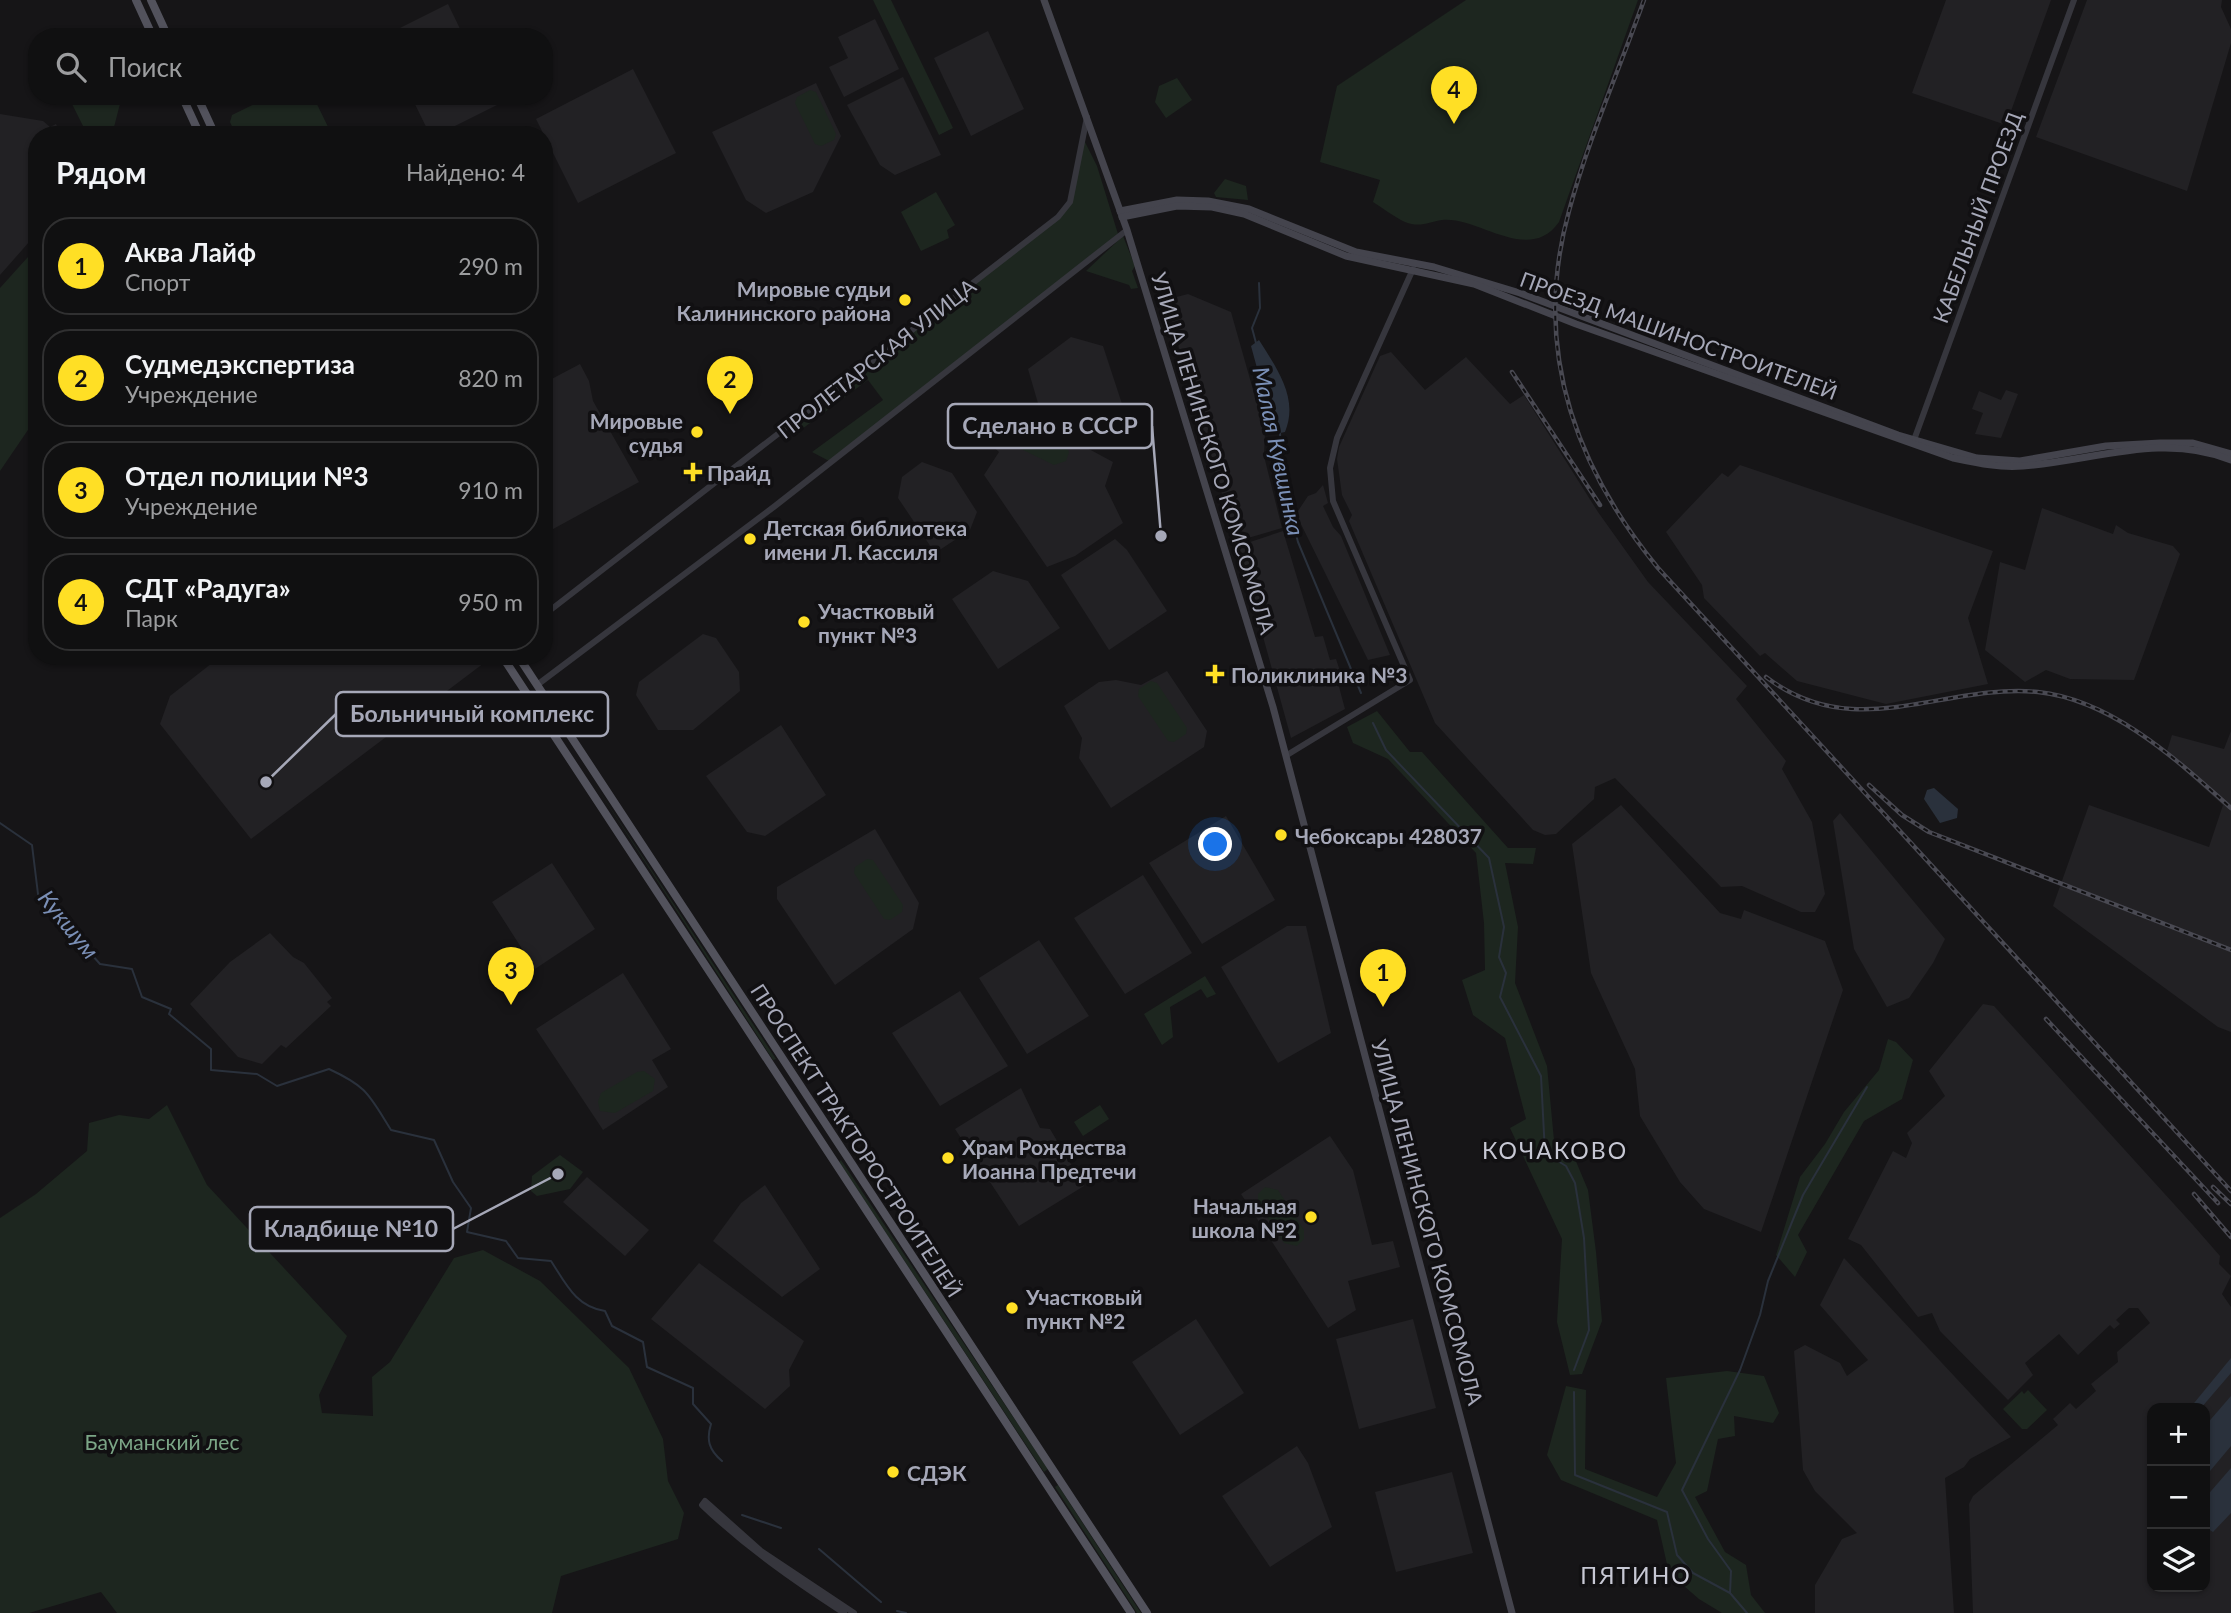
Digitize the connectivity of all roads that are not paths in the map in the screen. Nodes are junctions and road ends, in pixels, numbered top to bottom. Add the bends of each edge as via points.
1 (136, 0) edge
2 (151, 0) edge
3 (1044, 0) edge
4 (2074, 0) edge
5 (149, 28) edge
6 (164, 28) edge
7 (186, 105) edge
8 (201, 105) edge
9 (1087, 117) junction
10 (196, 126) edge
11 (211, 126) edge
12 (1121, 214) junction
13 (1126, 230) junction
14 (1414, 266) junction
15 (1913, 443) junction
16 (2231, 454) edge
17 (2231, 460) edge
18 (2008, 464) junction
19 (553, 608) edge
20 (508, 665) edge
21 (524, 665) edge
22 (537, 685) junction
23 (523, 689) junction
24 (1287, 755) junction
25 (789, 1068) junction
26 (777, 1075) junction
27 (1053, 1470) junction
28 (1042, 1478) junction
29 (704, 1503) dead end
30 (825, 1598) junction
31 (844, 1613) edge
32 (854, 1613) edge
33 (1131, 1613) edge
34 (1147, 1613) edge
35 (1512, 1613) edge

1 - 5 main road
2 - 6 main road
3 - 9 main road, УЛИЦА ЛЕНИНСКОГО КОМСОМОЛА
4 - 15 street, КАБЕЛЬНЫЙ ПРОЕЗД
7 - 10 main road
8 - 11 main road
9 - 12 main road, УЛИЦА ЛЕНИНСКОГО КОМСОМОЛА
9 - 19 street, ПРОЛЕТАРСКАЯ УЛИЦА via 1070,202 1058,217
12 - 13 main road, УЛИЦА ЛЕНИНСКОГО КОМСОМОЛА
12 - 14 main road, ПРОЕЗД МАШИНОСТРОИТЕЛЕЙ via 1192,203 1287,228 1346,256
13 - 22 street via 775,506
13 - 24 main road, УЛИЦА ЛЕНИНСКОГО КОМСОМОЛА
14 - 15 main road, ПРОЕЗД МАШИНОСТРОИТЕЛЕЙ
14 - 24 street via 1337,438 1330,468 1338,515 1410,680
15 - 18 main road, ПРОЕЗД МАШИНОСТРОИТЕЛЕЙ via 1974,463
16 - 18 main road, ПРОЕЗД МАШИНОСТРОИТЕЛЕЙ via 2193,443 2160,443 2106,446
17 - 18 main road, ПРОЕЗД МАШИНОСТРОИТЕЛЕЙ via 2190,448 2143,448
20 - 23 main road, ПРОСПЕКТ ТРАКТОРОСТРОИТЕЛЕЙ
21 - 22 main road, ПРОСПЕКТ ТРАКТОРОСТРОИТЕЛЕЙ
22 - 23 main road
22 - 25 main road, ПРОСПЕКТ ТРАКТОРОСТРОИТЕЛЕЙ
23 - 26 main road, ПРОСПЕКТ ТРАКТОРОСТРОИТЕЛЕЙ
24 - 35 main road, УЛИЦА ЛЕНИНСКОГО КОМСОМОЛА
25 - 26 main road
25 - 27 main road, ПРОСПЕКТ ТРАКТОРОСТРОИТЕЛЕЙ
26 - 28 main road, ПРОСПЕКТ ТРАКТОРОСТРОИТЕЛЕЙ
27 - 28 main road
27 - 34 main road, ПРОСПЕКТ ТРАКТОРОСТРОИТЕЛЕЙ
28 - 33 main road, ПРОСПЕКТ ТРАКТОРОСТРОИТЕЛЕЙ
29 - 30 street via 780,1569
30 - 31 street
30 - 32 street

